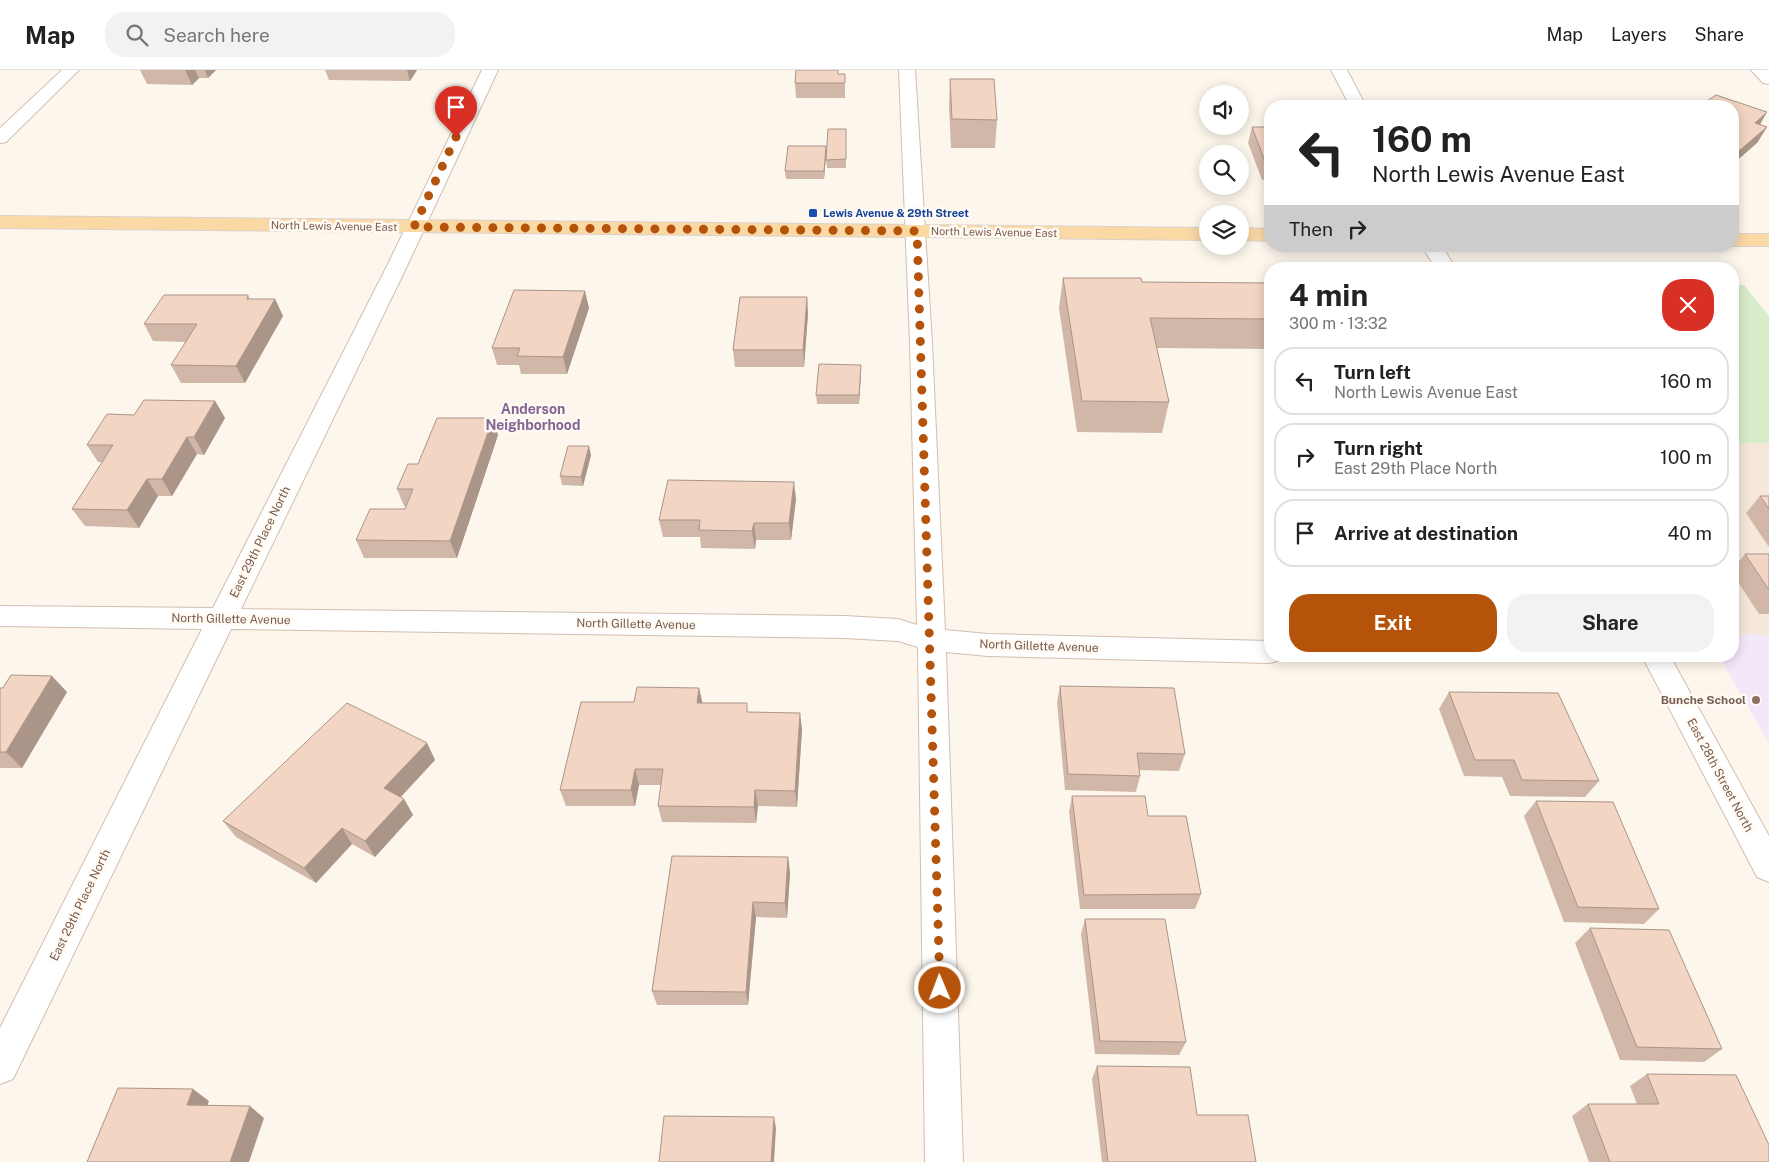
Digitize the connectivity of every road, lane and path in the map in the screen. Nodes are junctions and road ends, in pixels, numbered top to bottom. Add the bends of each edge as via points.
1 (71, 70) edge
2 (490, 70) edge
3 (907, 70) edge
4 (1339, 70) edge
5 (1760, 70) edge
6 (1769, 79) edge
7 (1355, 100) edge
8 (0, 138) edge
9 (0, 222) edge
10 (414, 227) junction
11 (917, 231) junction
12 (1199, 234) edge
13 (1249, 234) edge
14 (1264, 235) edge
15 (1739, 240) edge
16 (1769, 240) edge
17 (0, 616) edge
18 (222, 619) junction
19 (931, 640) junction
20 (1264, 652) edge
21 (1659, 662) edge
22 (1769, 867) edge
23 (0, 1066) edge
24 (944, 1162) edge

1 - 8 street
2 - 10 street, East 29th Place North
3 - 11 street
4 - 7 street
5 - 6 street
9 - 10 main road, North Lewis Avenue East
10 - 11 main road, North Lewis Avenue East
10 - 18 street, East 29th Place North
11 - 12 main road, North Lewis Avenue East
11 - 19 street
13 - 14 main road
15 - 16 main road
17 - 18 street, North Gillette Avenue
18 - 19 street, North Gillette Avenue via 844,627 898,630
18 - 23 street, East 29th Place North
19 - 20 street, North Gillette Avenue via 998,645
19 - 24 street
21 - 22 street, East 28th Street North

